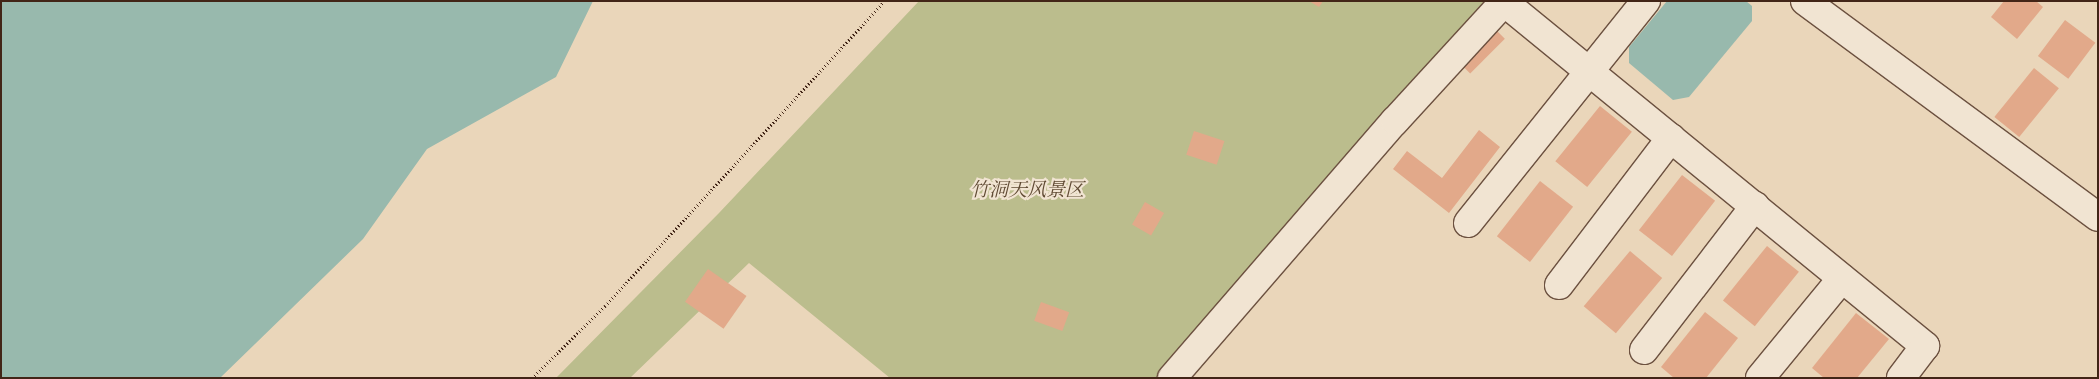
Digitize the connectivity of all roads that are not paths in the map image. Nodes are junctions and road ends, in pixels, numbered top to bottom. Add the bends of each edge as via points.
1 (1646, 1) edge
2 (1805, 1) edge
3 (1504, 2) edge
4 (1588, 71) junction
5 (1671, 138) junction
6 (1754, 206) junction
7 (2098, 217) edge
8 (1468, 223) dead end
9 (1842, 278) junction
10 (1559, 285) dead end
11 (1644, 350) dead end
12 (1172, 378) edge
13 (1760, 378) edge
14 (1900, 378) edge

1 - 4 lane
2 - 7 lane
3 - 4 lane
3 - 12 lane
4 - 5 lane
4 - 8 lane
5 - 6 lane
5 - 10 lane
6 - 9 lane
6 - 11 lane
9 - 13 lane
9 - 14 lane via 1925,346

